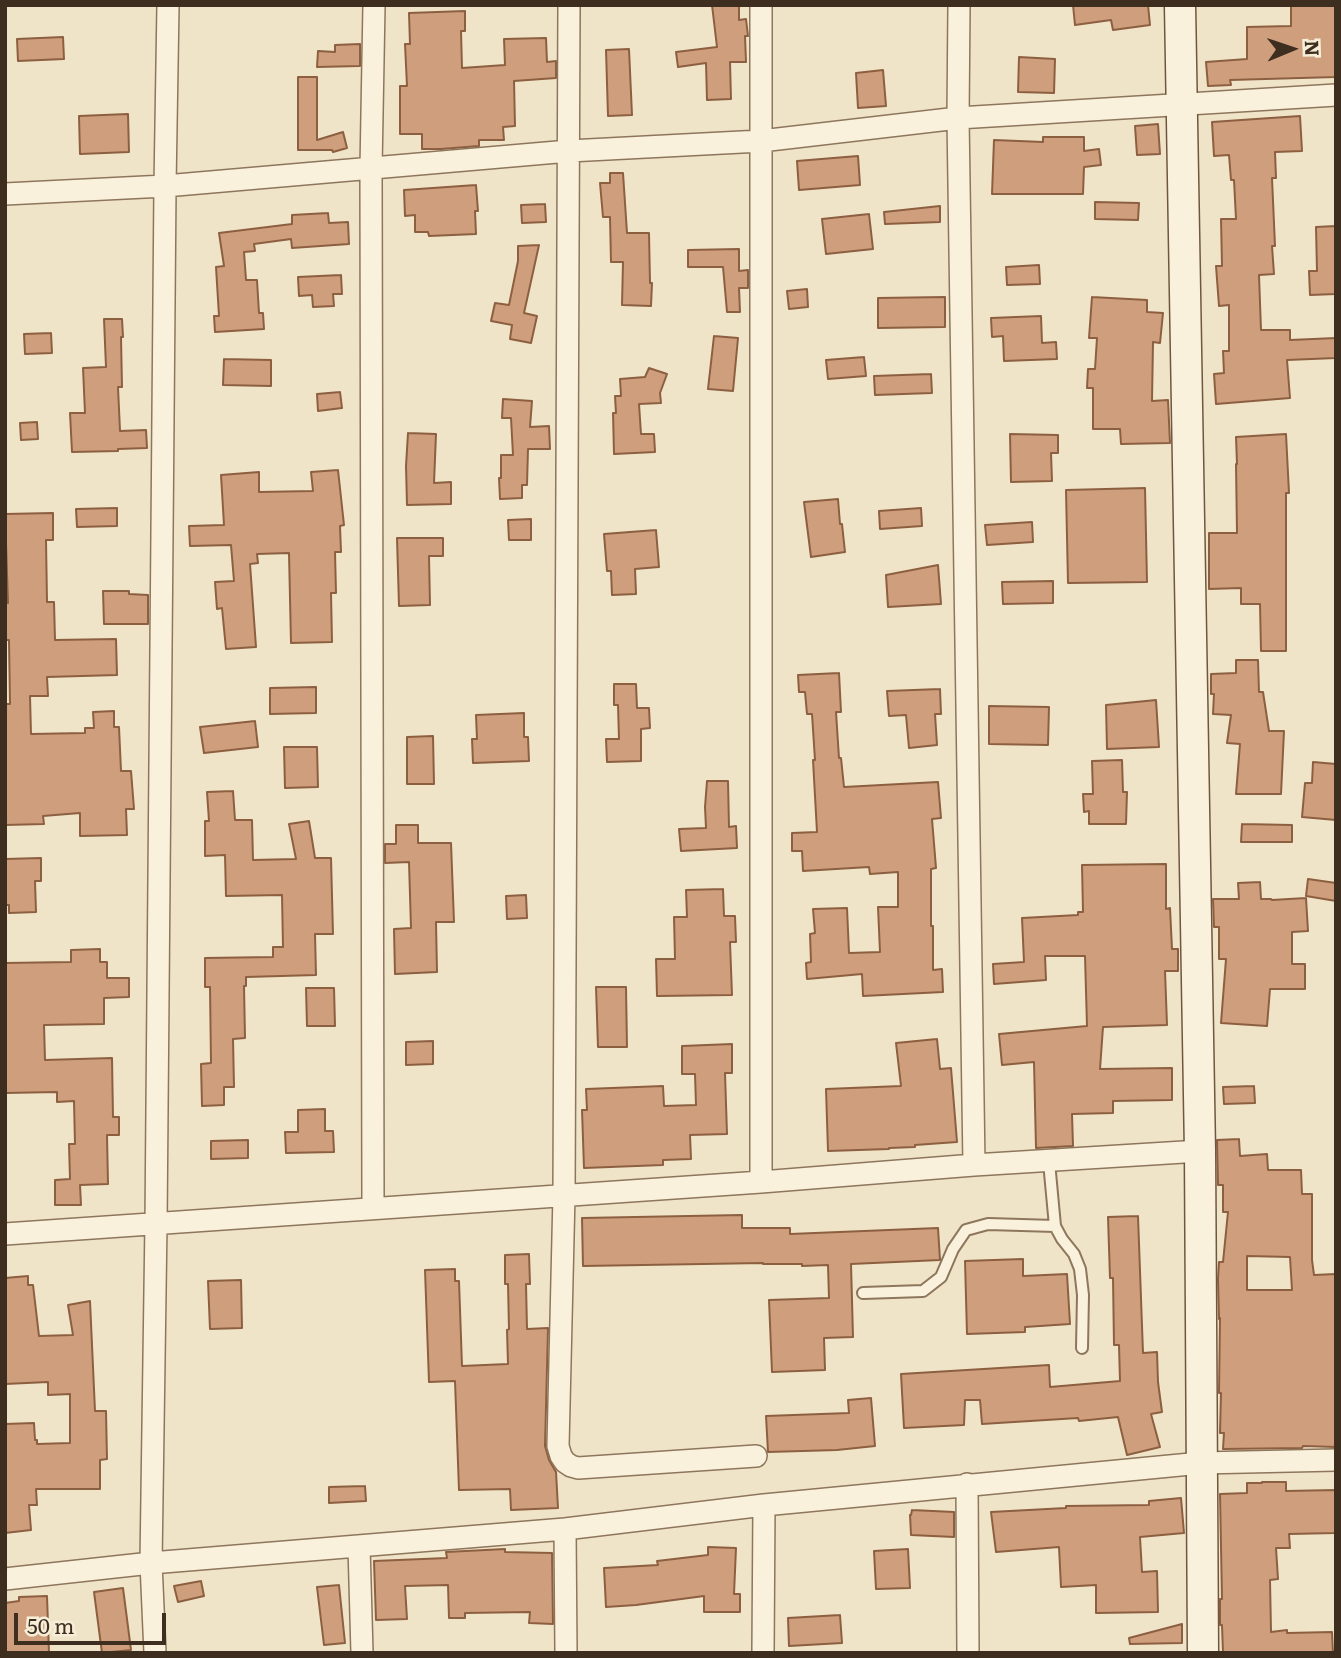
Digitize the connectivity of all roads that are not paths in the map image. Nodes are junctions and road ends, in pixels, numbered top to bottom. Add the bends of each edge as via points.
1 (168, 5) edge
2 (374, 5) edge
3 (569, 5) edge
4 (761, 5) edge
5 (958, 5) edge
6 (1180, 5) edge
7 (1336, 95) edge
8 (1181, 104) junction
9 (958, 118) junction
10 (761, 141) junction
11 (569, 151) junction
12 (371, 169) junction
13 (165, 186) junction
14 (5, 194) edge
15 (1200, 1151) junction
16 (1049, 1161) junction
17 (974, 1165) junction
18 (761, 1182) junction
19 (564, 1195) junction
20 (373, 1208) junction
21 (156, 1223) junction
22 (1055, 1226) junction
23 (5, 1234) edge
24 (863, 1293) dead end
25 (1082, 1348) dead end
26 (756, 1456) dead end
27 (1336, 1460) edge
28 (1201, 1463) junction
29 (967, 1484) junction
30 (764, 1504) junction
31 (565, 1529) junction
32 (359, 1546) junction
33 (150, 1563) junction
34 (5, 1579) edge
35 (155, 1653) edge
36 (362, 1653) edge
37 (566, 1653) edge
38 (764, 1653) edge
39 (968, 1653) edge
40 (1203, 1653) edge

1 - 13 street
2 - 12 street
3 - 11 street
4 - 10 street
5 - 9 street
6 - 8 street
7 - 8 street
8 - 9 street
8 - 15 street
9 - 10 street
9 - 17 street
10 - 11 street
10 - 18 street
11 - 12 street
11 - 19 street
12 - 13 street
12 - 20 street
13 - 14 street
13 - 21 street
15 - 16 street
15 - 28 street
16 - 17 street
16 - 22 lane
17 - 18 street
18 - 19 street
19 - 20 street
19 - 26 street via 558,1446 565,1462 578,1468
20 - 21 street
21 - 23 street
21 - 33 street
22 - 24 lane via 988,1224 966,1230 941,1277 923,1291
22 - 25 lane via 1080,1269
27 - 28 street
28 - 29 street
28 - 40 street
29 - 30 street
29 - 39 street
30 - 31 street
30 - 38 street
31 - 32 street
31 - 37 street
32 - 33 street
32 - 36 street
33 - 34 street
33 - 35 street

